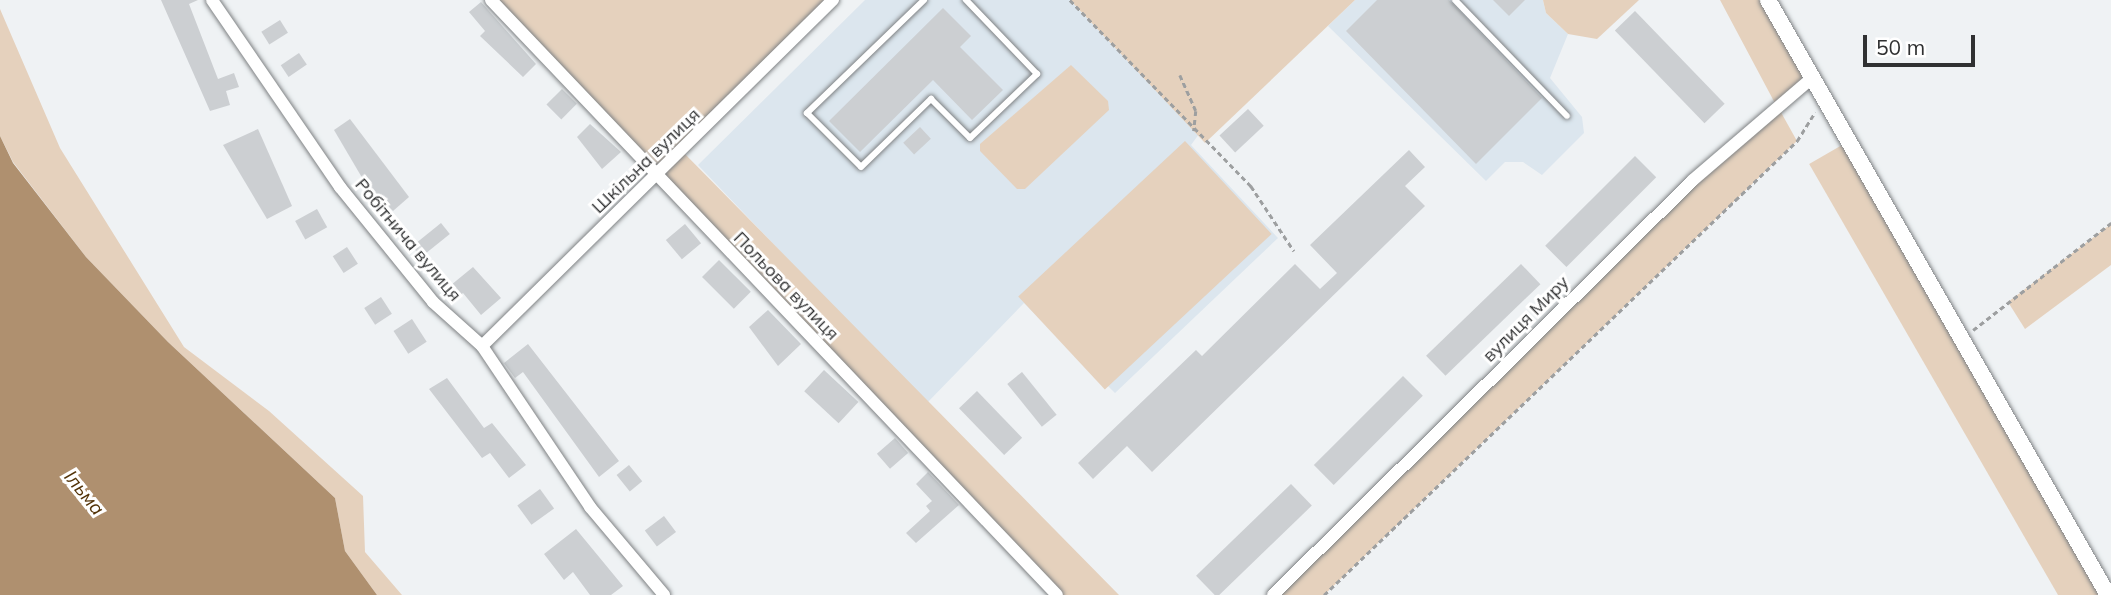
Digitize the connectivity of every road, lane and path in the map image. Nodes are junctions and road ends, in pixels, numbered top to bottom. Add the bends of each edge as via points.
1 (212, 0) edge
2 (491, 0) edge
3 (833, 0) edge
4 (924, 0) edge
5 (966, 0) edge
6 (1070, 0) edge
7 (1455, 0) edge
8 (1768, 0) edge
9 (1180, 75) dead end
10 (1813, 77) junction
11 (1824, 98) junction
12 (1567, 116) dead end
13 (1194, 131) junction
14 (655, 176) junction
15 (2111, 223) edge
16 (1294, 251) dead end
17 (1962, 339) junction
18 (482, 346) junction
19 (664, 595) edge
20 (1057, 595) edge
21 (1273, 595) edge
22 (1324, 595) edge
23 (2108, 595) edge

1 - 18 street, Робітнича вулиця via 340,187 433,302
2 - 14 street, Польова вулиця
3 - 14 street, Шкільна вулиця
4 - 5 lane via 807,113 861,167 931,99 970,138 1037,74
6 - 13 path
7 - 12 lane
8 - 10 street
9 - 13 path via 1196,111
10 - 11 street
10 - 21 street, вулиця Миру via 1693,180
11 - 17 street
11 - 22 path via 1797,141
13 - 16 path via 1251,186
14 - 18 street, Шкільна вулиця
14 - 20 street, Польова вулиця
15 - 17 path
17 - 23 street
18 - 19 street, Робітнича вулиця via 590,507

